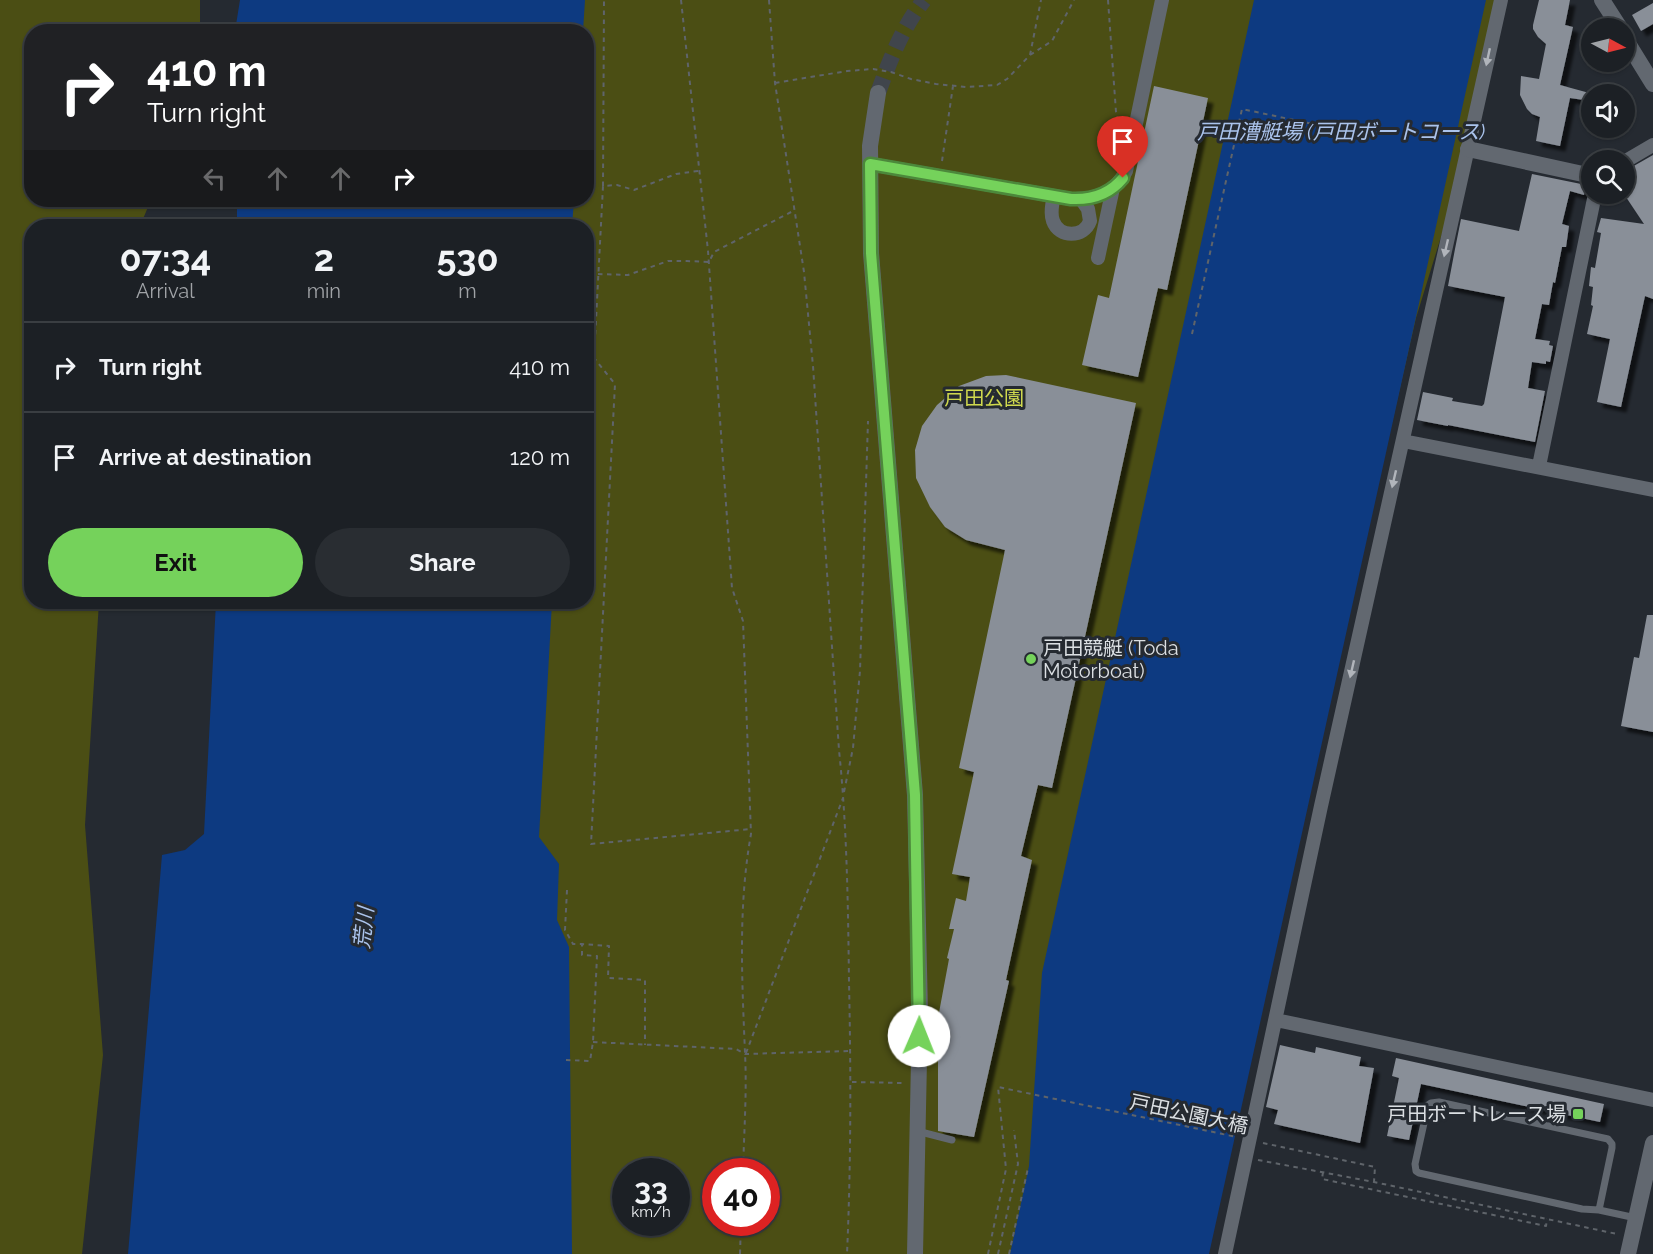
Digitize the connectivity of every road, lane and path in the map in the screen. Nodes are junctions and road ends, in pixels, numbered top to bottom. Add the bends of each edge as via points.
1 (604, 0) edge
2 (681, 0) edge
3 (769, 0) edge
4 (1041, 0) edge
5 (1074, 0) edge
6 (1108, 0) edge
7 (1162, 0) edge
8 (1501, 0) edge
9 (1602, 0) edge
10 (1614, 18) edge
11 (1030, 55) junction
12 (1635, 55) edge
13 (775, 83) junction
14 (1653, 84) edge
15 (953, 86) junction
16 (878, 93) tunnel mouth
17 (1328, 127) dead end
18 (1134, 133) junction
19 (1653, 145) edge
20 (1468, 149) junction
21 (1635, 156) edge
22 (942, 161) dead end
23 (870, 164) junction
24 (699, 171) junction
25 (1581, 174) edge
26 (603, 186) junction
27 (1113, 188) junction
28 (1054, 196) junction
29 (1081, 200) junction
30 (1593, 204) edge
31 (795, 210) junction
32 (1098, 258) dead end
33 (709, 262) junction
34 (598, 274) junction
35 (1192, 334) dead end
36 (868, 415) dead end
37 (1403, 441) junction
38 (1539, 466) junction
39 (1653, 490) edge
40 (844, 795) junction
41 (751, 829) junction
42 (567, 890) dead end
43 (582, 944) junction
44 (1276, 1020) junction
45 (593, 1042) junction
46 (645, 1045) junction
47 (850, 1051) junction
48 (745, 1054) junction
49 (566, 1060) dead end
50 (850, 1082) junction
51 (903, 1083) dead end
52 (1653, 1100) edge
53 (1014, 1130) dead end
54 (917, 1131) junction
55 (1238, 1138) dead end
56 (952, 1140) dead end
57 (1260, 1143) dead end
58 (1653, 1143) edge
59 (743, 1158) edge
60 (1246, 1158) junction
61 (1029, 1168) dead end
62 (1323, 1172) junction
63 (1374, 1182) junction
64 (1599, 1210) junction
65 (1636, 1218) junction
66 (1547, 1219) junction
67 (741, 1236) edge
68 (1630, 1246) edge
69 (740, 1254) edge
70 (847, 1254) edge
71 (915, 1254) edge
72 (988, 1254) edge
73 (998, 1254) edge
74 (1009, 1254) edge
75 (1225, 1254) edge

1 - 26 path
2 - 24 path
3 - 13 path
4 - 11 path
5 - 11 path via 1052,41
6 - 18 path via 1118,123 1123,130
7 - 18 street
8 -> 20 street
9 - 10 street
11 - 15 path via 997,85
12 - 14 street
13 - 15 path via 873,69
13 - 31 path
15 - 22 path
16 - 23 street
17 - 35 path via 1242,109
18 - 27 street via 1126,171
19 - 21 street
20 - 25 street
20 -> 37 street
23 - 28 street
23 - 54 street via 871,253 915,795 920,1012
24 - 26 path via 676,174 634,190 617,184
24 - 33 path
26 - 34 path
27 - 29 street
27 - 32 street
28 - 29 street
28 - 29 street via 1051,213 1055,225 1065,233 1084,230 1090,221
30 - 38 street
31 - 33 path via 714,252
31 - 40 path via 813,366
33 - 34 path via 668,261 628,276
33 - 41 path via 732,588 743,621
34 - 41 path via 594,358 615,384 591,844
36 - 40 path via 860,671
37 - 38 street
37 -> 44 street
38 - 39 street
40 - 47 path
40 - 48 path
41 - 48 path via 742,895
42 - 43 path via 565,930 573,944
43 - 45 path via 582,955 597,956
43 - 46 path via 609,946 608,978 645,980
44 - 52 street
44 - 60 street
45 - 46 path
45 - 49 path via 590,1061
46 - 48 path via 736,1049
47 - 48 path
47 - 50 path
48 - 59 path
50 - 51 path
50 - 70 path
53 - 73 path via 1018,1164
54 - 56 lane
54 - 71 street
55 - 72 path, 戸田公園大橋 via 998,1087 1006,1169
57 - 63 path, 戸田公園大橋 via 1375,1167
58 - 65 street
60 - 62 path
60 - 75 street
61 - 74 path
62 - 63 path
62 - 66 path via 1322,1179 1512,1219 1546,1226
63 - 66 path
64 - 64 lane via 1419,1173 1415,1164 1428,1106 1438,1102 1608,1138 1612,1148
64 - 65 lane
65 - 68 street
66 - 68 path
67 - 69 path

